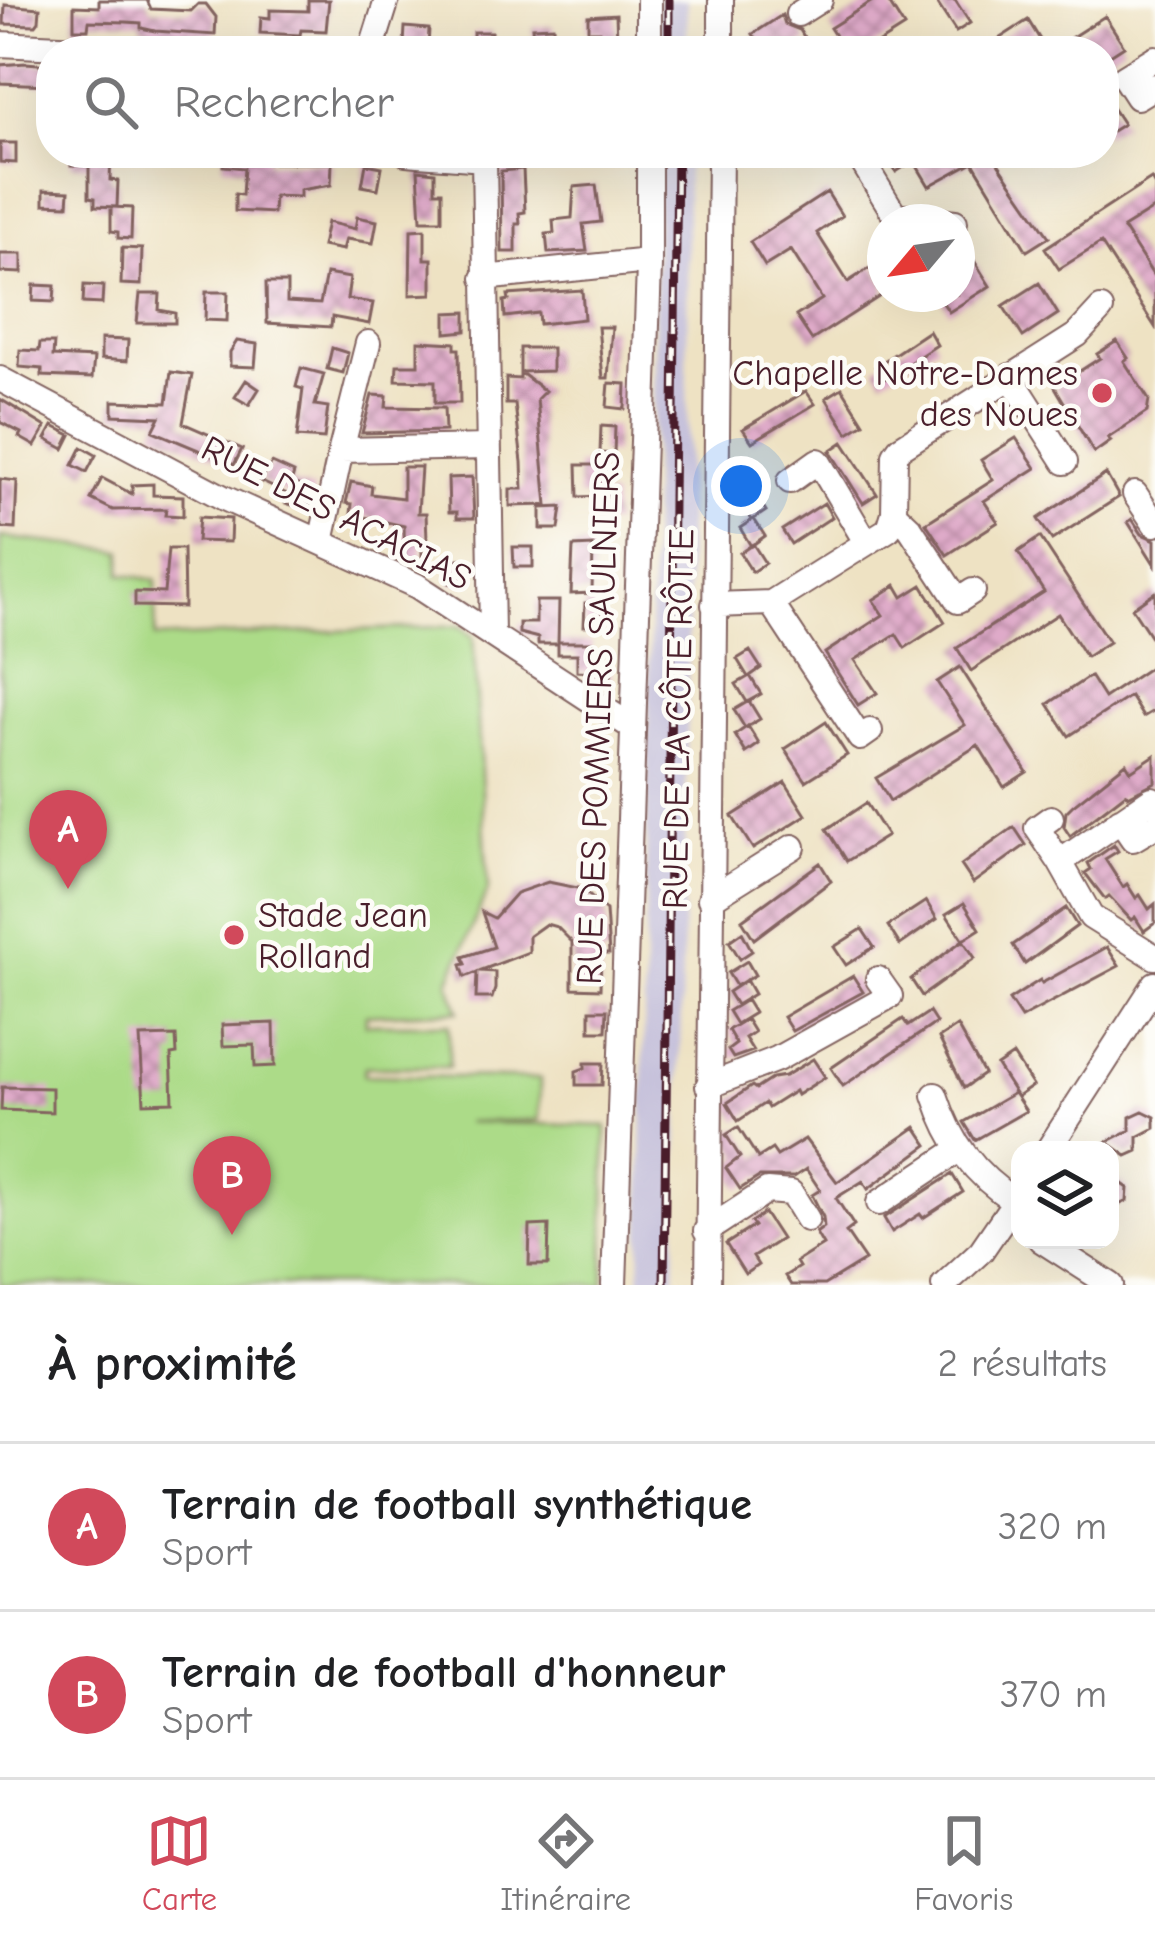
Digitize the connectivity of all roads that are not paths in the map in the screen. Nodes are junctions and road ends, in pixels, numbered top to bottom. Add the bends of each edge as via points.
1 (387, 0) edge
2 (649, 0) edge
3 (721, 0) edge
4 (820, 0) edge
5 (798, 14) dead end
6 (376, 36) edge
7 (649, 36) edge
8 (721, 36) edge
9 (0, 44) edge
10 (36, 46) edge
11 (1155, 58) edge
12 (1155, 86) edge
13 (484, 168) edge
14 (649, 168) edge
15 (720, 168) edge
16 (866, 168) edge
17 (888, 204) edge
18 (649, 261) junction
19 (484, 278) junction
20 (1101, 309) dead end
21 (368, 343) dead end
22 (1010, 376) junction
23 (0, 379) edge
24 (488, 447) junction
25 (341, 450) junction
26 (1065, 462) dead end
27 (790, 481) dead end
28 (1135, 494) dead end
29 (894, 513) junction
30 (1155, 524) edge
31 (321, 542) junction
32 (866, 542) junction
33 (973, 591) dead end
34 (771, 603) junction
35 (714, 604) junction
36 (492, 634) junction
37 (632, 727) junction
38 (870, 731) dead end
39 (1155, 804) edge
40 (1051, 818) dead end
41 (1120, 820) junction
42 (1155, 826) edge
43 (793, 847) dead end
44 (1060, 862) junction
45 (710, 899) junction
46 (1155, 957) edge
47 (878, 979) dead end
48 (1153, 992) edge
49 (708, 1086) junction
50 (935, 1095) dead end
51 (1054, 1141) edge
52 (960, 1149) junction
53 (879, 1203) dead end
54 (1011, 1206) edge
55 (1011, 1215) edge
56 (807, 1219) dead end
57 (706, 1231) junction
58 (1055, 1249) edge
59 (614, 1285) edge
60 (708, 1285) edge
61 (944, 1285) edge
62 (1111, 1285) edge

1 - 6 street
2 - 7 street
3 - 8 street
4 - 5 street
9 - 10 street
11 - 12 street via 1124,76 1137,98
13 - 19 street
14 - 18 street, RUE DES POMMIERS SAULNIERS
15 - 35 street, RUE DE LA CÔTE RÔTIE
16 - 17 street
18 - 19 street
18 - 37 street, RUE DES POMMIERS SAULNIERS
19 - 24 street
20 - 22 street via 1076,335
21 - 25 street
22 - 26 street
22 - 29 street via 900,448
23 - 31 street, RUE DES ACACIAS
24 - 25 street
24 - 36 street
25 - 31 street
27 - 32 street via 818,461
28 - 30 street
29 - 32 street via 889,529
29 - 33 street via 958,601
31 - 36 street, RUE DES ACACIAS via 417,586
32 - 34 street
34 - 35 street
34 - 38 street via 860,738
35 - 45 street, RUE DE LA CÔTE RÔTIE
36 - 37 street, RUE DES ACACIAS
37 - 59 street, RUE DES POMMIERS SAULNIERS
39 - 41 street
40 - 44 street via 1037,828
41 - 42 street via 1133,839
41 - 44 street
43 - 45 street
44 - 46 street via 1091,916
45 - 49 street, RUE DE LA CÔTE RÔTIE
47 - 49 street via 890,996 778,1059
48 - 51 street
49 - 57 street, RUE DE LA CÔTE RÔTIE
50 - 52 street
52 - 53 street
52 - 54 street
55 - 61 street
56 - 57 street via 791,1193 767,1191
57 - 60 street, RUE DE LA CÔTE RÔTIE
58 - 62 street

